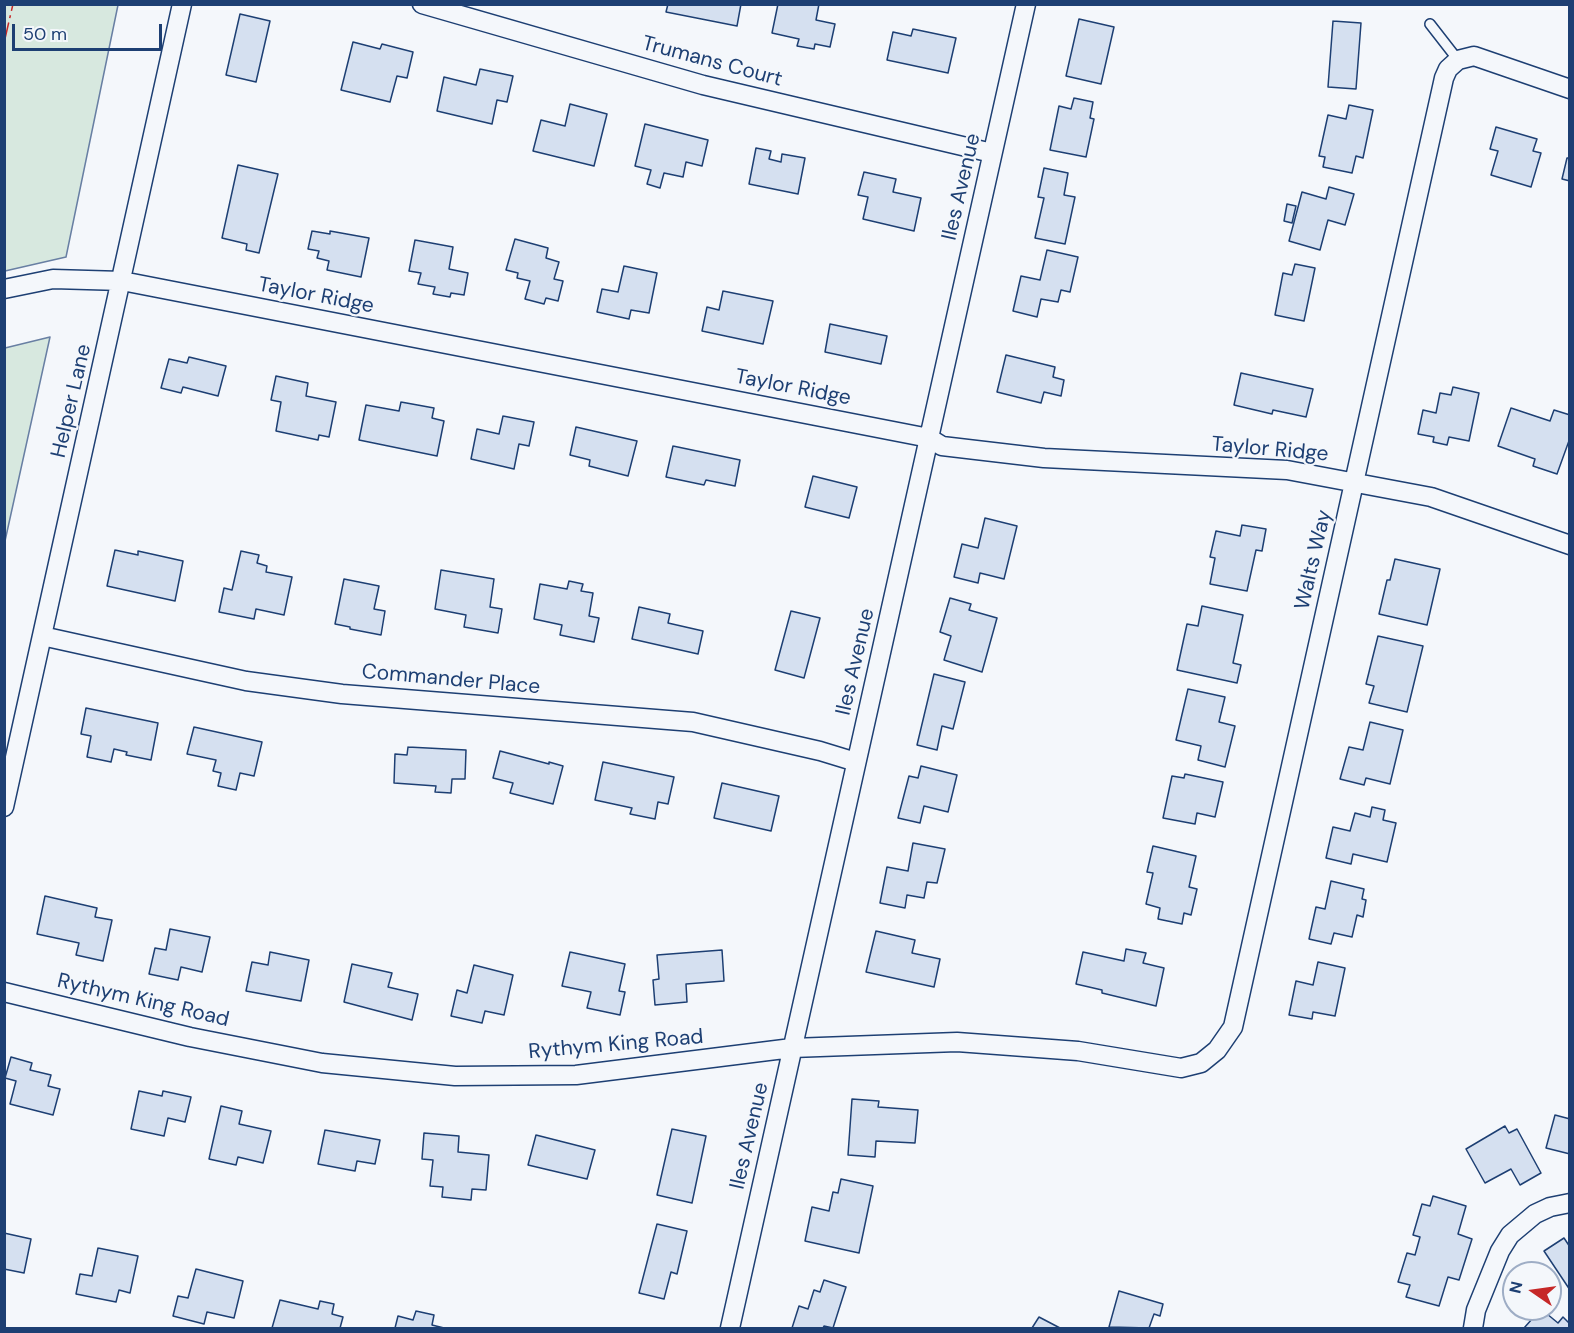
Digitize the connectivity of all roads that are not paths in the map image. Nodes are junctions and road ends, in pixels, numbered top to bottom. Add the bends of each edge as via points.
1 (182, 4) edge
2 (422, 4) edge
3 (1026, 4) edge
4 (1430, 24) dead end
5 (1458, 60) junction
6 (1569, 89) edge
7 (992, 153) junction
8 (122, 281) junction
9 (4, 289) edge
10 (929, 438) junction
11 (1355, 482) junction
12 (1569, 545) edge
13 (42, 636) junction
14 (856, 762) junction
15 (4, 807) edge
16 (4, 992) edge
17 (792, 1048) junction
18 (1201, 1063) joint
19 (1569, 1203) edge
20 (730, 1329) edge
21 (1473, 1329) edge

1 - 8 street, Helper Lane
2 - 7 street, Trumans Court via 703,85
3 - 7 street, Iles Avenue
4 - 5 lane
5 - 6 street via 1480,57
5 - 11 street, Walts Way via 1444,78
7 - 10 street, Iles Avenue
8 - 9 street, Taylor Ridge via 52,279
8 - 10 street, Taylor Ridge
8 - 13 street, Helper Lane
10 - 11 street, Taylor Ridge via 942,446 1044,459 1287,470
10 - 14 street, Iles Avenue
11 - 12 street, Taylor Ridge via 1431,497
11 - 18 street, Walts Way via 1233,1027 1217,1050
13 - 14 street, Commander Place via 246,681 342,694 693,722
13 - 15 street, Helper Lane
14 - 17 street, Iles Avenue
16 - 17 street, Rythym King Road via 190,1037 322,1063 455,1076 576,1075
17 - 18 street, Rythym King Road via 957,1042 1078,1051 1180,1068
17 - 20 street, Iles Avenue
19 - 21 street via 1535,1214 1510,1235 1480,1300

